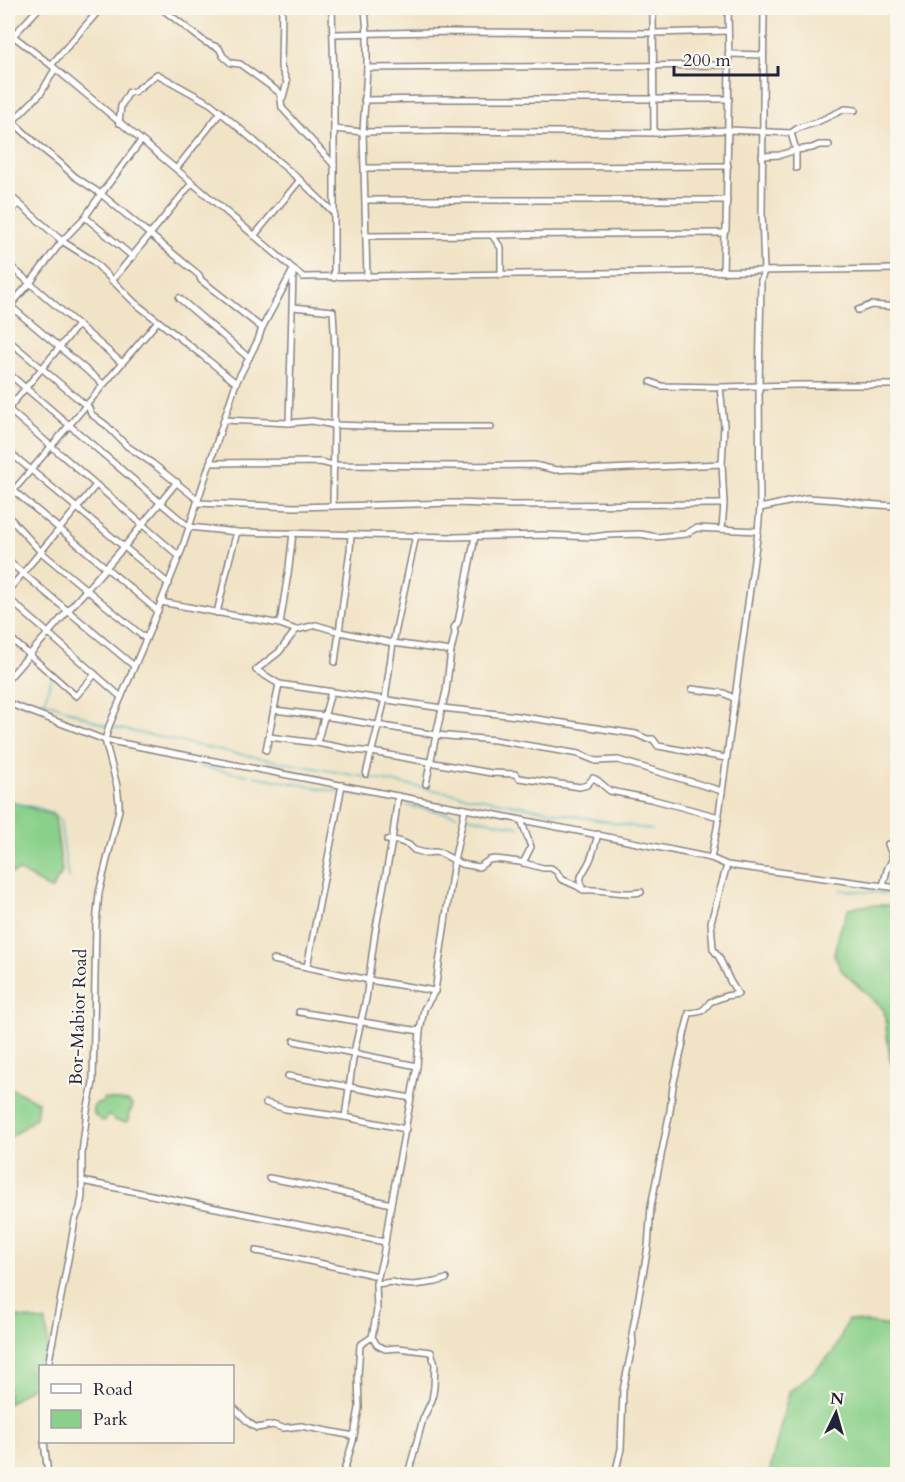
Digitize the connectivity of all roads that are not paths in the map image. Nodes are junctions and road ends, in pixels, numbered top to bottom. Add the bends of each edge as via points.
1 (38, 8) edge
2 (101, 8) edge
3 (160, 8) edge
4 (282, 8) edge
5 (332, 8) edge
6 (365, 8) edge
7 (653, 8) edge
8 (728, 8) edge
9 (764, 8) edge
10 (893, 8) edge
11 (897, 13) edge
12 (728, 31) junction
13 (8, 32) edge
14 (654, 33) junction
15 (333, 34) junction
16 (367, 34) junction
17 (13, 36) junction
18 (729, 54) junction
19 (763, 55) junction
20 (729, 65) junction
21 (654, 66) junction
22 (53, 67) junction
23 (367, 69) junction
24 (654, 99) junction
25 (729, 99) junction
26 (364, 100) junction
27 (282, 108) junction
28 (855, 110) dead end
29 (221, 112) junction
30 (12, 121) junction
31 (119, 123) junction
32 (8, 126) edge
33 (334, 129) junction
34 (728, 130) junction
35 (363, 132) junction
36 (654, 133) junction
37 (762, 133) junction
38 (790, 133) junction
39 (141, 141) junction
40 (829, 145) dead end
41 (796, 150) junction
42 (762, 156) junction
43 (334, 165) junction
44 (728, 166) junction
45 (365, 168) junction
46 (796, 168) dead end
47 (176, 169) junction
48 (300, 180) junction
49 (192, 183) junction
50 (8, 194) edge
51 (101, 194) junction
52 (366, 200) junction
53 (727, 200) junction
54 (18, 203) junction
55 (334, 213) junction
56 (8, 216) edge
57 (85, 217) junction
58 (724, 233) junction
59 (151, 235) junction
60 (492, 235) junction
61 (254, 236) junction
62 (366, 236) junction
63 (62, 241) junction
64 (133, 257) junction
65 (8, 264) edge
66 (897, 269) edge
67 (293, 270) junction
68 (723, 272) junction
69 (764, 272) junction
70 (501, 275) junction
71 (367, 277) junction
72 (334, 278) junction
73 (111, 281) junction
74 (30, 283) junction
75 (179, 298) dead end
76 (8, 306) edge
77 (292, 307) junction
78 (897, 307) edge
79 (858, 310) dead end
80 (158, 321) junction
81 (78, 325) junction
82 (262, 328) junction
83 (8, 340) edge
84 (59, 347) junction
85 (249, 358) junction
86 (122, 363) junction
87 (42, 368) junction
88 (8, 373) edge
89 (651, 382) dead end
90 (236, 383) junction
91 (103, 384) junction
92 (897, 385) edge
93 (759, 386) junction
94 (720, 387) junction
95 (25, 389) junction
96 (86, 405) junction
97 (8, 409) edge
98 (224, 420) junction
99 (289, 423) junction
100 (334, 425) junction
101 (68, 426) junction
102 (491, 427) dead end
103 (51, 446) junction
104 (8, 451) edge
105 (210, 463) junction
106 (722, 464) junction
107 (333, 465) junction
108 (31, 470) junction
109 (177, 482) junction
110 (96, 485) junction
111 (8, 486) edge
112 (13, 491) junction
113 (8, 497) edge
114 (160, 502) junction
115 (198, 502) junction
116 (724, 504) junction
117 (895, 506) dead end
118 (333, 507) junction
119 (760, 508) junction
120 (76, 509) junction
121 (8, 516) edge
122 (142, 525) junction
123 (189, 527) junction
124 (60, 529) junction
125 (722, 529) junction
126 (758, 531) junction
127 (237, 532) junction
128 (293, 533) junction
129 (351, 535) junction
130 (416, 535) junction
131 (475, 537) junction
132 (124, 547) junction
133 (41, 552) junction
134 (179, 556) junction
135 (8, 561) edge
136 (106, 568) junction
137 (22, 573) junction
138 (169, 584) junction
139 (87, 590) junction
140 (8, 591) edge
141 (8, 598) edge
142 (161, 602) junction
143 (68, 611) junction
144 (158, 611) junction
145 (217, 613) junction
146 (280, 624) junction
147 (296, 630) junction
148 (340, 632) junction
149 (48, 634) junction
150 (8, 636) edge
151 (146, 639) junction
152 (393, 643) junction
153 (451, 651) junction
154 (29, 655) junction
155 (335, 662) dead end
156 (134, 666) junction
157 (95, 674) junction
158 (8, 677) edge
159 (279, 684) junction
160 (692, 689) dead end
161 (331, 692) junction
162 (121, 697) junction
163 (385, 699) junction
164 (735, 699) junction
165 (8, 703) edge
166 (442, 708) junction
167 (274, 710) junction
168 (324, 716) junction
169 (378, 724) junction
170 (436, 735) junction
171 (268, 737) junction
172 (105, 740) junction
173 (317, 743) junction
174 (266, 750) dead end
175 (372, 752) junction
176 (726, 758) junction
177 (430, 764) junction
178 (366, 774) dead end
179 (426, 784) dead end
180 (342, 785) junction
181 (722, 791) junction
182 (398, 796) junction
183 (465, 809) junction
184 (719, 817) junction
185 (521, 820) junction
186 (598, 834) junction
187 (389, 841) junction
188 (888, 844) dead end
189 (711, 858) junction
190 (454, 861) junction
191 (523, 863) junction
192 (727, 865) junction
193 (883, 886) junction
194 (897, 888) edge
195 (583, 890) junction
196 (641, 892) dead end
197 (273, 960) dead end
198 (307, 967) junction
199 (369, 980) junction
200 (435, 991) junction
201 (299, 1012) dead end
202 (362, 1021) junction
203 (420, 1031) junction
204 (294, 1041) dead end
205 (354, 1052) junction
206 (417, 1066) junction
207 (288, 1076) dead end
208 (350, 1087) junction
209 (411, 1098) junction
210 (266, 1103) dead end
211 (345, 1117) junction
212 (406, 1129) junction
213 (269, 1178) dead end
214 (82, 1181) junction
215 (391, 1204) junction
216 (385, 1242) junction
217 (256, 1251) dead end
218 (378, 1276) junction
219 (446, 1279) dead end
220 (376, 1284) junction
221 (372, 1337) junction
222 (48, 1365) edge
223 (234, 1408) edge
224 (354, 1436) junction
225 (44, 1443) edge
226 (48, 1474) edge
227 (343, 1474) edge
228 (408, 1474) edge
229 (615, 1474) edge

1 - 17 street
2 - 22 street
3 - 27 street via 204,42 219,48 231,63 240,64 280,93
4 - 27 street via 281,67 287,82
5 - 15 street
6 - 16 street
7 - 14 street
8 - 12 street
9 - 19 street
10 - 11 street
12 - 14 street
12 - 18 street
13 - 17 street
14 - 16 street
14 - 21 street
15 - 16 street
15 - 33 street
16 - 23 street
17 - 22 street
18 - 19 street
18 - 20 street
19 - 37 street
20 - 21 street
20 - 25 street
21 - 23 street
21 - 24 street
22 - 30 street via 41,93
22 - 31 street
23 - 26 street
24 - 25 street
24 - 26 street
24 - 36 street
25 - 34 street
26 - 35 street
27 - 43 street
28 - 38 street via 845,109
29 - 31 street via 157,74 135,92 129,92 121,106
29 - 47 street
29 - 48 street
30 - 32 street
30 - 51 street via 74,176
31 - 39 street
33 - 35 street
33 - 43 street
34 - 36 street
34 - 37 street
34 - 44 street
35 - 36 street
35 - 45 street
37 - 38 street
37 - 42 street
38 - 41 street
39 - 47 street
39 - 51 street
40 - 41 street
41 - 42 street
41 - 46 street
42 - 69 street
43 - 55 street
44 - 45 street
44 - 53 street
45 - 52 street
47 - 49 street
48 - 55 street
48 - 61 street
49 - 59 street
49 - 61 street
50 - 54 street
51 - 57 street
51 - 59 street
52 - 53 street
52 - 62 street
53 - 58 street
54 - 56 street
54 - 63 street
55 - 72 street
57 - 63 street
57 - 64 street
58 - 60 street
58 - 68 street
59 - 64 street
59 - 82 street
60 - 62 street
60 - 70 street via 501,248
61 - 67 street
62 - 71 street
63 - 73 street via 92,260
63 - 74 street
64 - 73 street
65 - 74 street
66 - 69 street
67 - 72 street via 303,277
67 - 77 street
67 - 82 street
68 - 69 street
68 - 70 street
69 - 93 street
70 - 71 street
71 - 72 street
73 - 80 street
74 - 76 street
74 - 81 street
75 - 85 street
76 - 84 street
77 - 99 street
77 - 100 street via 333,311
78 - 79 street via 871,305
80 - 86 street
80 - 90 street
81 - 84 street
81 - 86 street
82 - 85 street
83 - 87 street
84 - 87 street
84 - 91 street
85 - 90 street
86 - 91 street
87 - 95 street
87 - 96 street
88 - 95 street
89 - 94 street via 661,386
90 - 98 street
91 - 96 street
92 - 93 street
93 - 94 street
93 - 119 street
94 - 106 street via 724,425
95 - 97 street
95 - 101 street
96 - 101 street
96 - 109 street via 127,446
97 - 103 street
98 - 99 street
98 - 105 street
99 - 100 street via 312,421
100 - 102 street
100 - 107 street
101 - 103 street
101 - 114 street
103 - 108 street
103 - 110 street
104 - 108 street
105 - 107 street
105 - 115 street
106 - 107 street via 585,470 534,465
106 - 116 street
107 - 118 street
108 - 112 street
108 - 120 street
109 - 114 street
109 - 115 street
110 - 120 street
110 - 122 street
111 - 112 street
112 - 113 street
112 - 124 street
114 - 122 street
114 - 123 street
115 - 118 street
115 - 123 street
116 - 118 street via 456,503
116 - 125 street
117 - 119 street via 807,498
119 - 126 street
120 - 124 street
120 - 132 street
121 - 133 street
122 - 132 street
122 - 134 street
123 - 127 street
123 - 134 street
124 - 133 street
124 - 136 street
125 - 126 street
125 - 131 street via 696,528 686,534 657,537
126 - 164 street
127 - 128 street
127 - 145 street
128 - 129 street
128 - 146 street
129 - 130 street
129 - 148 street
130 - 131 street
130 - 152 street
131 - 153 street
132 - 136 street
132 - 138 street
133 - 137 street
133 - 139 street
134 - 138 street
135 - 137 street
136 - 139 street
136 - 144 street
137 - 140 street
137 - 143 street
138 - 142 street
139 - 143 street
139 - 151 street
141 - 149 street
142 - 144 street
142 - 145 street
143 - 149 street
143 - 156 street
144 - 151 street
145 - 146 street
146 - 147 street
147 - 148 street via 316,624
147 - 159 street via 279,652 256,670
148 - 152 street
148 - 155 street
149 - 154 street
149 - 157 street
150 - 154 street
151 - 156 street
152 - 153 street
152 - 163 street
153 - 166 street
154 - 157 street via 76,696
154 - 158 street
156 - 162 street
157 - 162 street
159 - 161 street
159 - 167 street
160 - 164 street via 724,693
161 - 163 street
161 - 168 street
162 - 172 street
163 - 166 street
163 - 169 street
164 - 176 street
165 - 172 street
166 - 170 street
166 - 176 street via 636,734 658,746
167 - 168 street
167 - 171 street
168 - 169 street
168 - 173 street
169 - 170 street
169 - 175 street
170 - 177 street
170 - 181 street via 507,742 579,754 596,761 618,760
171 - 173 street
171 - 174 street
172 - 180 street
172 - 214 street, Bor-Mabior Road via 119,802 99,893 93,1083 82,1153
173 - 175 street
175 - 177 street
175 - 178 street
176 - 181 street
177 - 179 street
177 - 184 street via 580,787 593,778 610,791
180 - 182 street
180 - 198 street
181 - 184 street
182 - 183 street
182 - 187 street
183 - 185 street
183 - 190 street
184 - 189 street
185 - 186 street
185 - 191 street via 531,847
186 - 189 street
186 - 195 street via 589,864 582,872
187 - 190 street via 399,841 425,853 441,853
187 - 199 street
188 - 193 street via 893,858
189 - 192 street
190 - 191 street via 479,867 495,859
190 - 200 street
191 - 195 street via 551,868 561,879
192 - 193 street
192 - 229 street via 711,922 713,949 738,994 710,1002 701,1012 689,1013 683,1036 649,1216 648,1246 623,1390 621,1449
193 - 194 street
195 - 196 street
197 - 198 street
198 - 199 street
199 - 200 street
199 - 202 street
200 - 203 street via 424,1008
201 - 202 street
202 - 203 street
202 - 205 street
203 - 206 street
204 - 205 street
205 - 206 street
205 - 208 street
206 - 209 street
207 - 208 street
208 - 209 street
208 - 211 street
209 - 212 street
210 - 211 street
211 - 212 street
212 - 215 street
213 - 215 street
214 - 216 street
214 - 222 street, Bor-Mabior Road
215 - 216 street
216 - 218 street
217 - 218 street
218 - 220 street
219 - 220 street via 414,1285
220 - 221 street
221 - 224 street via 360,1345 359,1408
221 - 228 street via 385,1349 431,1352 435,1364 432,1401
223 - 224 street via 257,1428 301,1426
224 - 227 street
225 - 226 street

